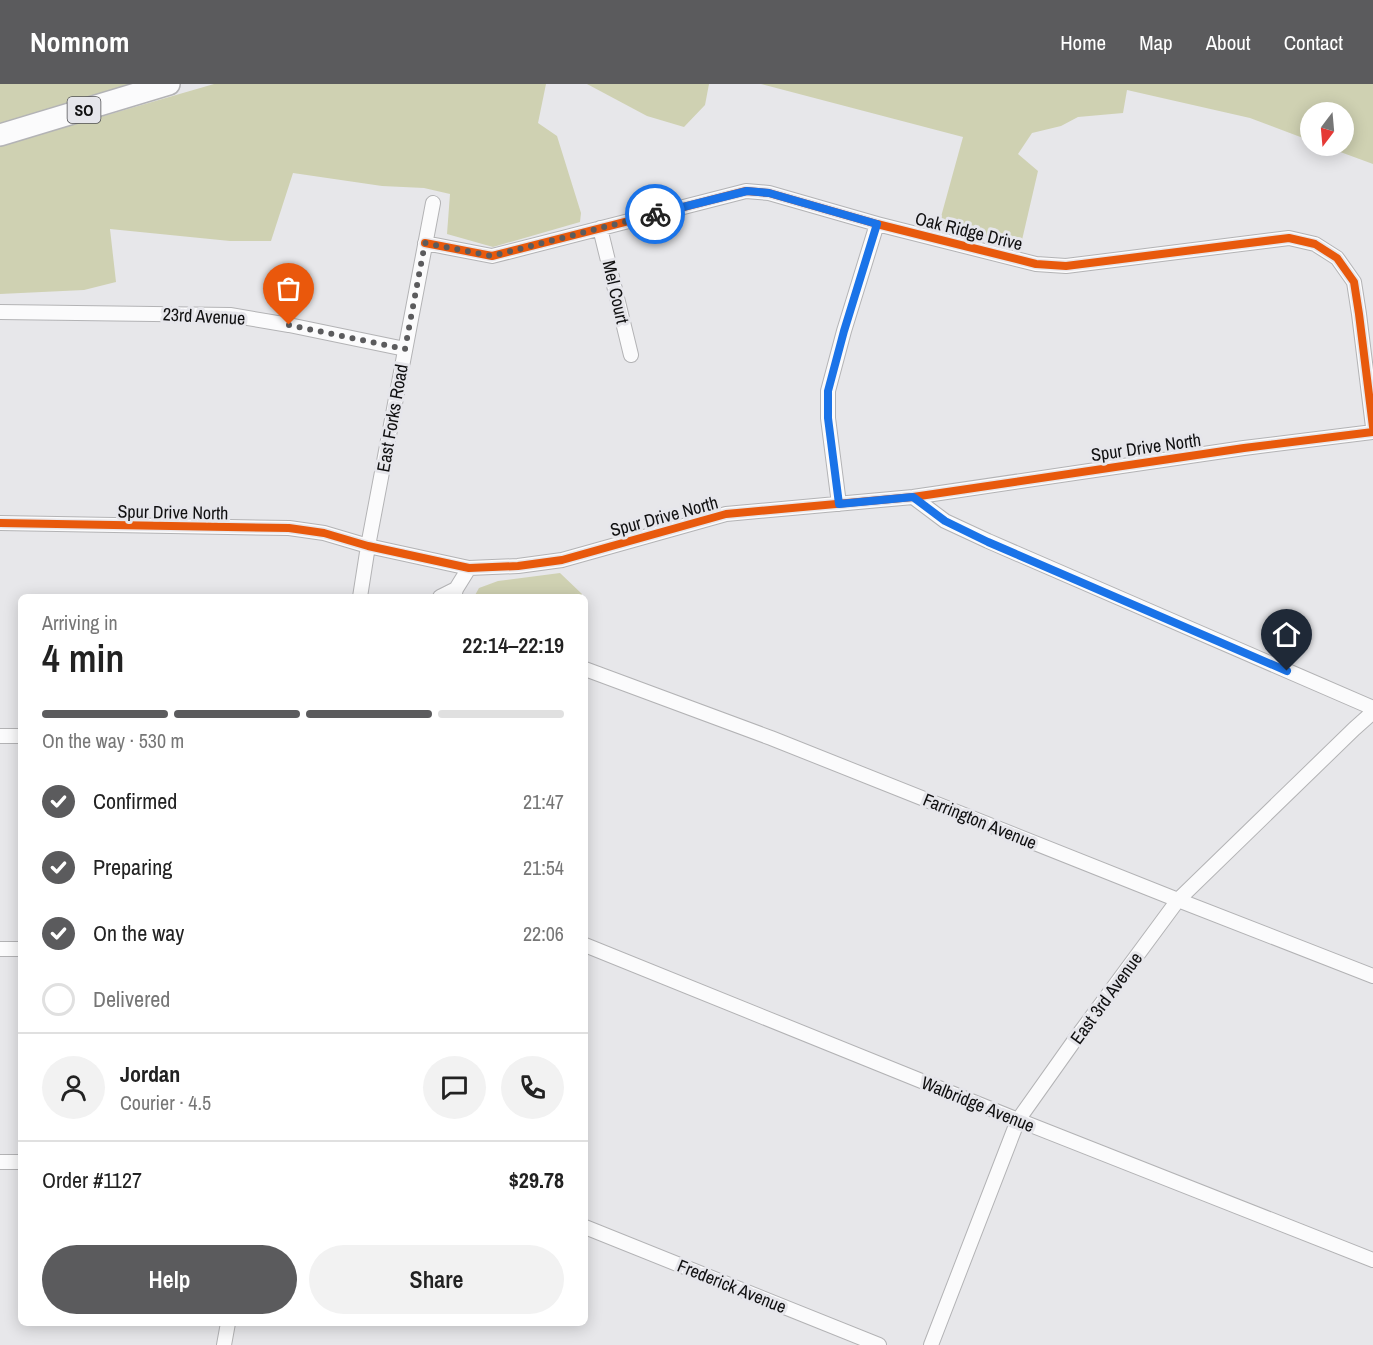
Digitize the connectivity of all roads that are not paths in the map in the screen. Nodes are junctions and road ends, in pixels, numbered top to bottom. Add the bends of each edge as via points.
1 (169, 84) edge
2 (0, 135) edge
3 (433, 203) dead end
4 (877, 224) junction
5 (600, 228) junction
6 (425, 243) junction
7 (0, 312) edge
8 (405, 349) junction
9 (631, 355) dead end
10 (1373, 430) edge
11 (913, 497) junction
12 (839, 504) junction
13 (0, 523) edge
14 (368, 546) junction
15 (469, 568) junction
16 (455, 593) edge
17 (360, 594) edge
18 (588, 670) edge
19 (1373, 710) edge
20 (0, 736) edge
21 (18, 736) edge
22 (1178, 900) junction
23 (588, 946) edge
24 (0, 949) edge
25 (18, 949) edge
26 (1373, 976) edge
27 (1018, 1120) junction
28 (0, 1162) edge
29 (18, 1162) edge
30 (588, 1228) edge
31 (1373, 1260) edge
32 (227, 1326) edge
33 (224, 1345) edge
34 (879, 1345) edge
35 (931, 1345) edge

1 - 2 highway, SO
3 - 6 street, East Forks Road
4 - 5 street, Oak Ridge Drive via 769,193 747,191
4 - 10 street, Oak Ridge Drive via 1036,264 1066,266 1289,238 1315,244 1336,258 1354,282
4 - 12 street via 828,391
5 - 6 street, Oak Ridge Drive via 492,256
5 - 9 street, Mel Court
6 - 8 street, East Forks Road
7 - 8 street, 23rd Avenue via 230,315
8 - 14 street, East Forks Road
10 - 11 street, Spur Drive North
11 - 12 street, Spur Drive North
11 - 19 street via 945,521 988,542
12 - 15 street, Spur Drive North via 726,514 562,560
13 - 14 street, Spur Drive North via 289,528
14 - 15 street, Spur Drive North
14 - 17 street, East Forks Road
15 - 16 street
18 - 22 street, Farrington Avenue via 771,738
19 - 22 street, East 3rd Avenue
20 - 21 street
22 - 26 street, Farrington Avenue
22 - 27 street, East 3rd Avenue
23 - 27 street, Walbridge Avenue
24 - 25 street
27 - 31 street, Walbridge Avenue
27 - 35 street, East 3rd Avenue
28 - 29 street
30 - 34 street, Frederick Avenue
32 - 33 street

